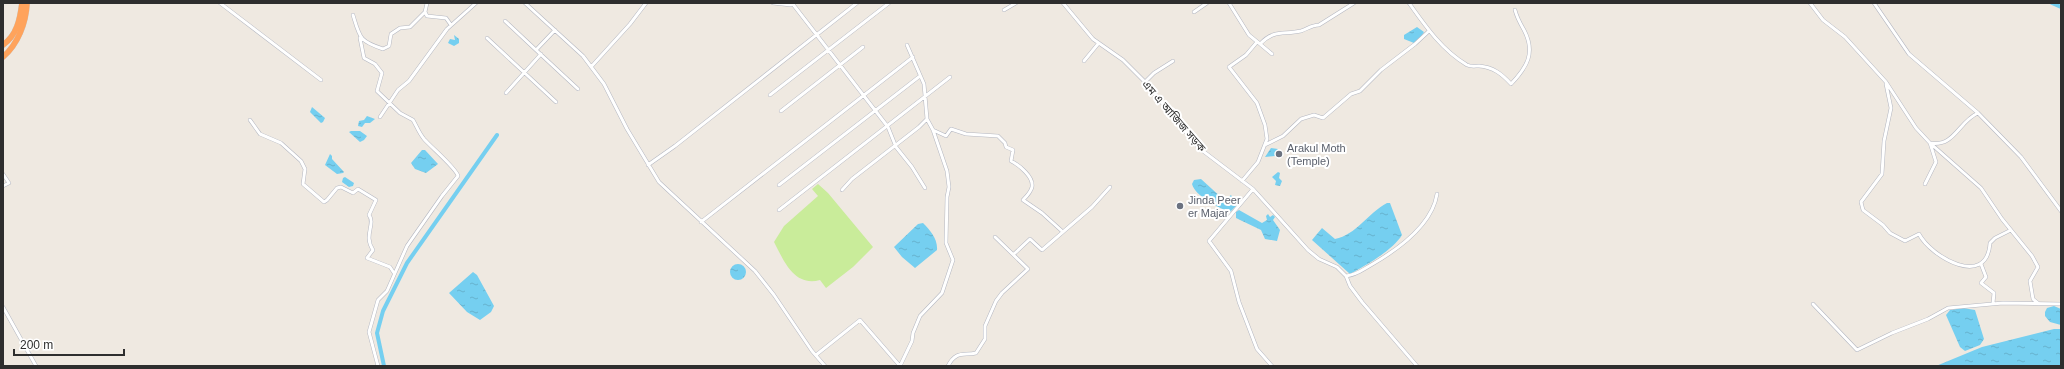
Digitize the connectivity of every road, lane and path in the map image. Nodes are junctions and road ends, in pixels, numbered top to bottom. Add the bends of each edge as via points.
1 (22, 3) edge
2 (28, 3) edge
3 (220, 3) edge
4 (427, 3) edge
5 (476, 3) edge
6 (525, 3) edge
7 (646, 3) edge
8 (773, 3) edge
9 (793, 3) edge
10 (857, 3) edge
11 (889, 3) edge
12 (1016, 3) edge
13 (1062, 3) edge
14 (1207, 3) edge
15 (1229, 3) edge
16 (1354, 3) edge
17 (1409, 3) edge
18 (1810, 3) edge
19 (1874, 3) edge
20 (1004, 10) dead end
21 (1515, 10) dead end
22 (425, 12) junction
23 (1194, 12) dead end
24 (353, 14) dead end
25 (505, 21) dead end
26 (450, 25) junction
27 (555, 30) junction
28 (1429, 32) junction
29 (816, 35) junction
30 (360, 38) junction
31 (487, 38) dead end
32 (1258, 43) junction
33 (1098, 44) junction
34 (3, 45) edge
35 (907, 45) dead end
36 (863, 47) dead end
37 (536, 50) junction
38 (828, 50) junction
39 (541, 54) junction
40 (1272, 54) dead end
41 (3, 57) edge
42 (913, 57) junction
43 (1084, 62) dead end
44 (1173, 62) dead end
45 (841, 65) junction
46 (592, 67) junction
47 (524, 73) junction
48 (920, 76) junction
49 (950, 77) dead end
50 (321, 80) dead end
51 (1145, 82) junction
52 (1886, 82) junction
53 (578, 89) dead end
54 (506, 93) dead end
55 (770, 95) dead end
56 (863, 96) junction
57 (926, 96) junction
58 (389, 102) junction
59 (556, 102) dead end
60 (781, 111) dead end
61 (876, 111) junction
62 (1978, 113) junction
63 (380, 117) dead end
64 (927, 119) junction
65 (250, 120) dead end
66 (888, 127) junction
67 (933, 130) junction
68 (1930, 143) junction
69 (1265, 145) junction
70 (896, 147) junction
71 (648, 165) junction
72 (3, 174) edge
73 (1242, 181) junction
74 (1926, 184) dead end
75 (779, 185) dead end
76 (3, 186) edge
77 (1110, 187) dead end
78 (925, 188) dead end
79 (1253, 189) junction
80 (842, 190) dead end
81 (1437, 194) dead end
82 (779, 210) dead end
83 (2061, 211) edge
84 (701, 222) junction
85 (2011, 230) junction
86 (1063, 232) junction
87 (995, 237) dead end
88 (1014, 254) junction
89 (1981, 264) junction
90 (394, 273) junction
91 (1346, 276) junction
92 (1813, 304) dead end
93 (1993, 304) junction
94 (2040, 304) junction
95 (2061, 304) edge
96 (3, 307) edge
97 (816, 355) junction
98 (822, 363) junction
99 (36, 366) edge
100 (378, 366) edge
101 (818, 366) edge
102 (825, 366) edge
103 (900, 366) edge
104 (948, 366) edge
105 (1272, 366) edge
106 (1417, 366) edge

1 - 34 highway via 18,26
2 - 41 highway via 17,39
3 - 50 street
4 - 22 street
5 - 26 street
6 - 27 street
7 - 46 street
8 - 9 street
9 - 29 street
10 - 29 street
11 - 38 street
12 - 20 street
13 - 33 street, এম এ আজিজ সড়ক
14 - 23 street
15 - 32 street via 1249,35
16 - 32 street via 1318,25 1275,34
17 - 28 street via 1424,21
18 - 52 street via 1823,20 1845,37
19 - 62 street via 1909,54
21 - 28 street via 1530,51 1528,63 1511,84 1502,74 1491,68 1469,66 1452,56
22 - 26 street via 426,16 446,18
22 - 30 street via 410,27 400,28 391,34 389,46 384,49
24 - 30 street
25 - 37 street
26 - 58 street via 409,81
27 - 37 street
27 - 46 street
28 - 69 street via 1381,70 1360,91 1351,94 1323,118 1314,115 1302,119 1284,136
29 - 38 street
29 - 71 street
30 - 58 street via 364,58 375,64 382,73 377,91
31 - 47 street
32 - 40 street
32 - 69 street via 1229,67 1257,104 1265,125
33 - 43 street
33 - 51 street, এম এ আজিজ সড়ক via 1122,60
35 - 42 street
36 - 45 street
37 - 39 street
38 - 45 street
38 - 55 street
39 - 47 street
39 - 53 street
42 - 48 street
42 - 56 street
44 - 51 street via 1154,73
45 - 56 street
45 - 60 street
46 - 71 street
47 - 54 street
47 - 59 street
48 - 57 street
48 - 61 street
49 - 57 street
51 - 73 street, এম এ আজিজ সড়ক via 1198,148
52 - 68 street via 1916,128
52 - 89 street via 1891,108 1884,141 1882,174 1862,202 1863,210 1890,233 1905,241 1919,234 1926,244 1956,266 1969,267
56 - 61 street
56 - 84 street
57 - 64 street
57 - 66 street
58 - 63 street
58 - 90 street via 400,113 413,120 416,129 442,159 455,168 458,176 407,246
61 - 66 street
61 - 75 street
62 - 68 street via 1969,117 1948,141 1939,145
62 - 83 street via 2021,157
64 - 67 street
64 - 70 street
65 - 90 street via 260,134 281,144 301,161 305,169 303,184 324,202 341,187 353,193 358,189 376,200 369,215 372,223 368,238 373,250 367,258 390,267
66 - 70 street
66 - 82 street
67 - 86 street via 946,136 955,129 966,134 998,136 1006,147 1013,150 1011,161 1021,167 1032,184 1032,189 1023,200
67 - 103 street via 948,181 946,243 953,260 942,293 920,316 912,342
68 - 74 street via 1936,162
68 - 85 street via 1980,188
69 - 73 street via 1258,162
70 - 78 street
70 - 80 street
71 - 84 street via 659,182
72 - 76 street via 10,183
73 - 79 street, এম এ আজিজ সড়ক
77 - 86 street
79 - 91 street, এম এ আজিজ সড়ক via 1308,250 1319,259 1338,267
79 - 105 street via 1209,241 1232,270 1239,302 1258,349
81 - 91 street via 1436,202 1426,220 1416,231 1380,260 1355,276
84 - 97 street via 755,271
85 - 89 street via 1990,243 1989,251
85 - 94 street via 2038,267 2030,281 2033,299
86 - 88 street via 1042,250 1030,239
87 - 88 street
88 - 104 street via 1028,269 996,301 985,326 985,339 976,354 963,353
89 - 93 street via 1986,277 1981,283 1994,292
90 - 100 street via 387,291 378,300 369,332
91 - 106 street, এম এ আজিজ সড়ক via 1362,302
92 - 93 street via 1857,350 1948,308
93 - 94 street
94 - 95 street
96 - 99 street
97 - 98 street
97 - 103 street via 860,320
98 - 101 street
98 - 102 street

